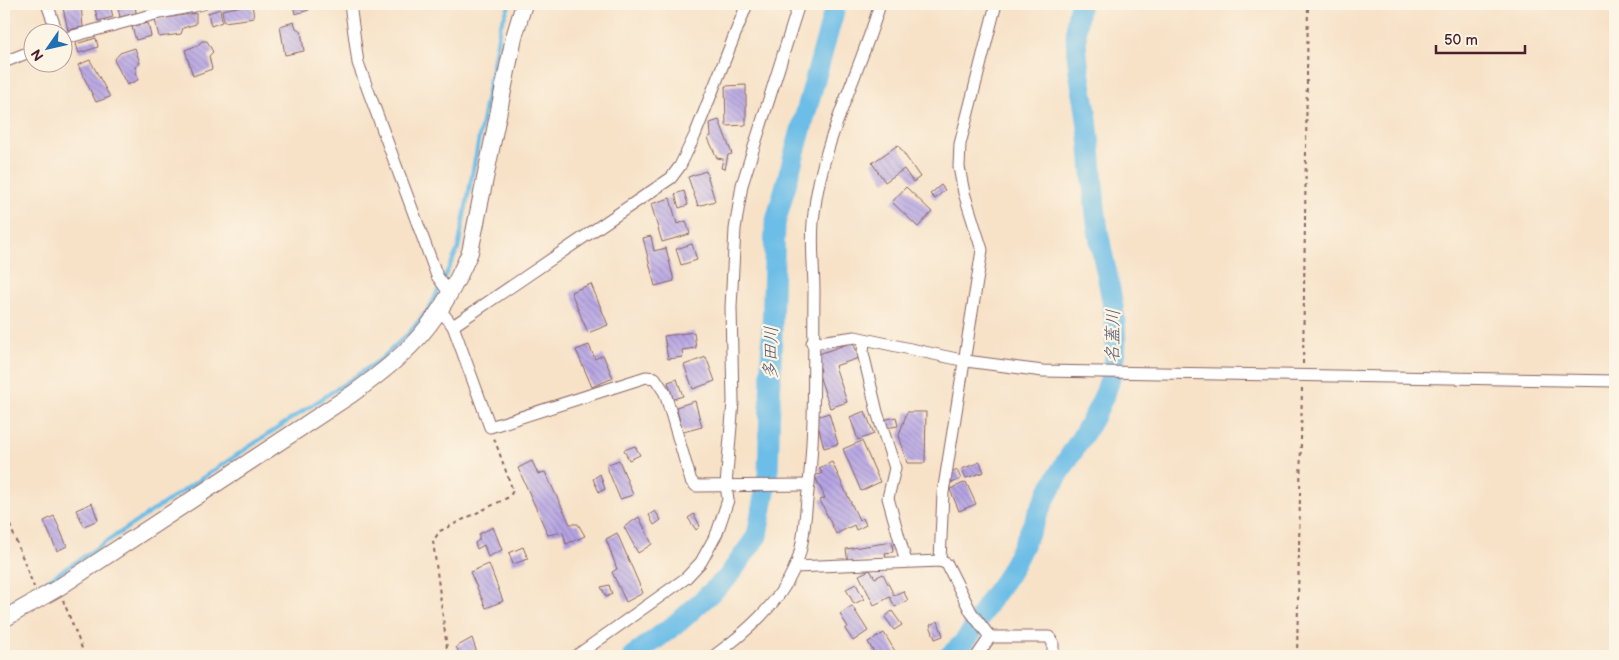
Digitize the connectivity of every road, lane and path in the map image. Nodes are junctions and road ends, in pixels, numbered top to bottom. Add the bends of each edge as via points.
1 (47, 4) edge
2 (202, 4) edge
3 (350, 4) edge
4 (524, 4) edge
5 (747, 4) edge
6 (799, 4) edge
7 (880, 4) edge
8 (996, 4) edge
9 (1308, 4) edge
10 (154, 9) edge
11 (53, 22) edge
12 (72, 36) edge
13 (22, 55) edge
14 (4, 62) edge
15 (445, 288) junction
16 (441, 311) junction
17 (453, 326) junction
18 (864, 341) junction
19 (812, 343) junction
20 (966, 361) junction
21 (1302, 376) junction
22 (1615, 381) edge
23 (490, 427) junction
24 (4, 452) edge
25 (4, 474) edge
26 (728, 485) junction
27 (805, 485) junction
28 (4, 510) edge
29 (940, 561) junction
30 (906, 562) junction
31 (795, 567) junction
32 (33, 584) dead end
33 (58, 588) junction
34 (4, 619) edge
35 (988, 635) junction
36 (85, 656) edge
37 (448, 656) edge
38 (576, 656) edge
39 (714, 656) edge
40 (977, 656) edge
41 (1053, 656) edge
42 (1297, 656) edge

1 - 11 street
2 - 10 street
3 - 15 street via 358,63
4 - 15 street via 514,37 470,252
5 - 17 street via 695,136 671,178
6 - 26 street via 742,185 735,229 731,307 733,402
7 - 19 street via 818,186 812,241
8 - 20 street via 960,144 959,167 982,250
9 - 21 path
10 - 12 street
13 - 14 street
15 - 16 street
16 - 17 street
16 - 33 street via 388,369
17 - 23 street
18 - 19 street via 855,337
18 - 20 street
18 - 30 street via 865,361 895,468 888,498
19 - 27 street via 812,458
20 - 21 street via 1043,371
20 - 29 street via 943,493
21 - 22 street
21 - 42 path
23 - 26 street via 646,377 655,378 665,393 691,481 696,486
23 - 37 path via 512,491 509,497 440,531 433,541
24 - 25 path via 7,465
26 - 27 street
26 - 38 street via 728,500 717,533 702,562 668,592
27 - 31 street
28 - 32 path
29 - 30 street
29 - 35 street via 947,564 971,612
30 - 31 street
31 - 39 street via 761,616 742,636
33 - 34 street
33 - 36 path
35 - 40 street
35 - 41 street via 1049,638 1054,644

